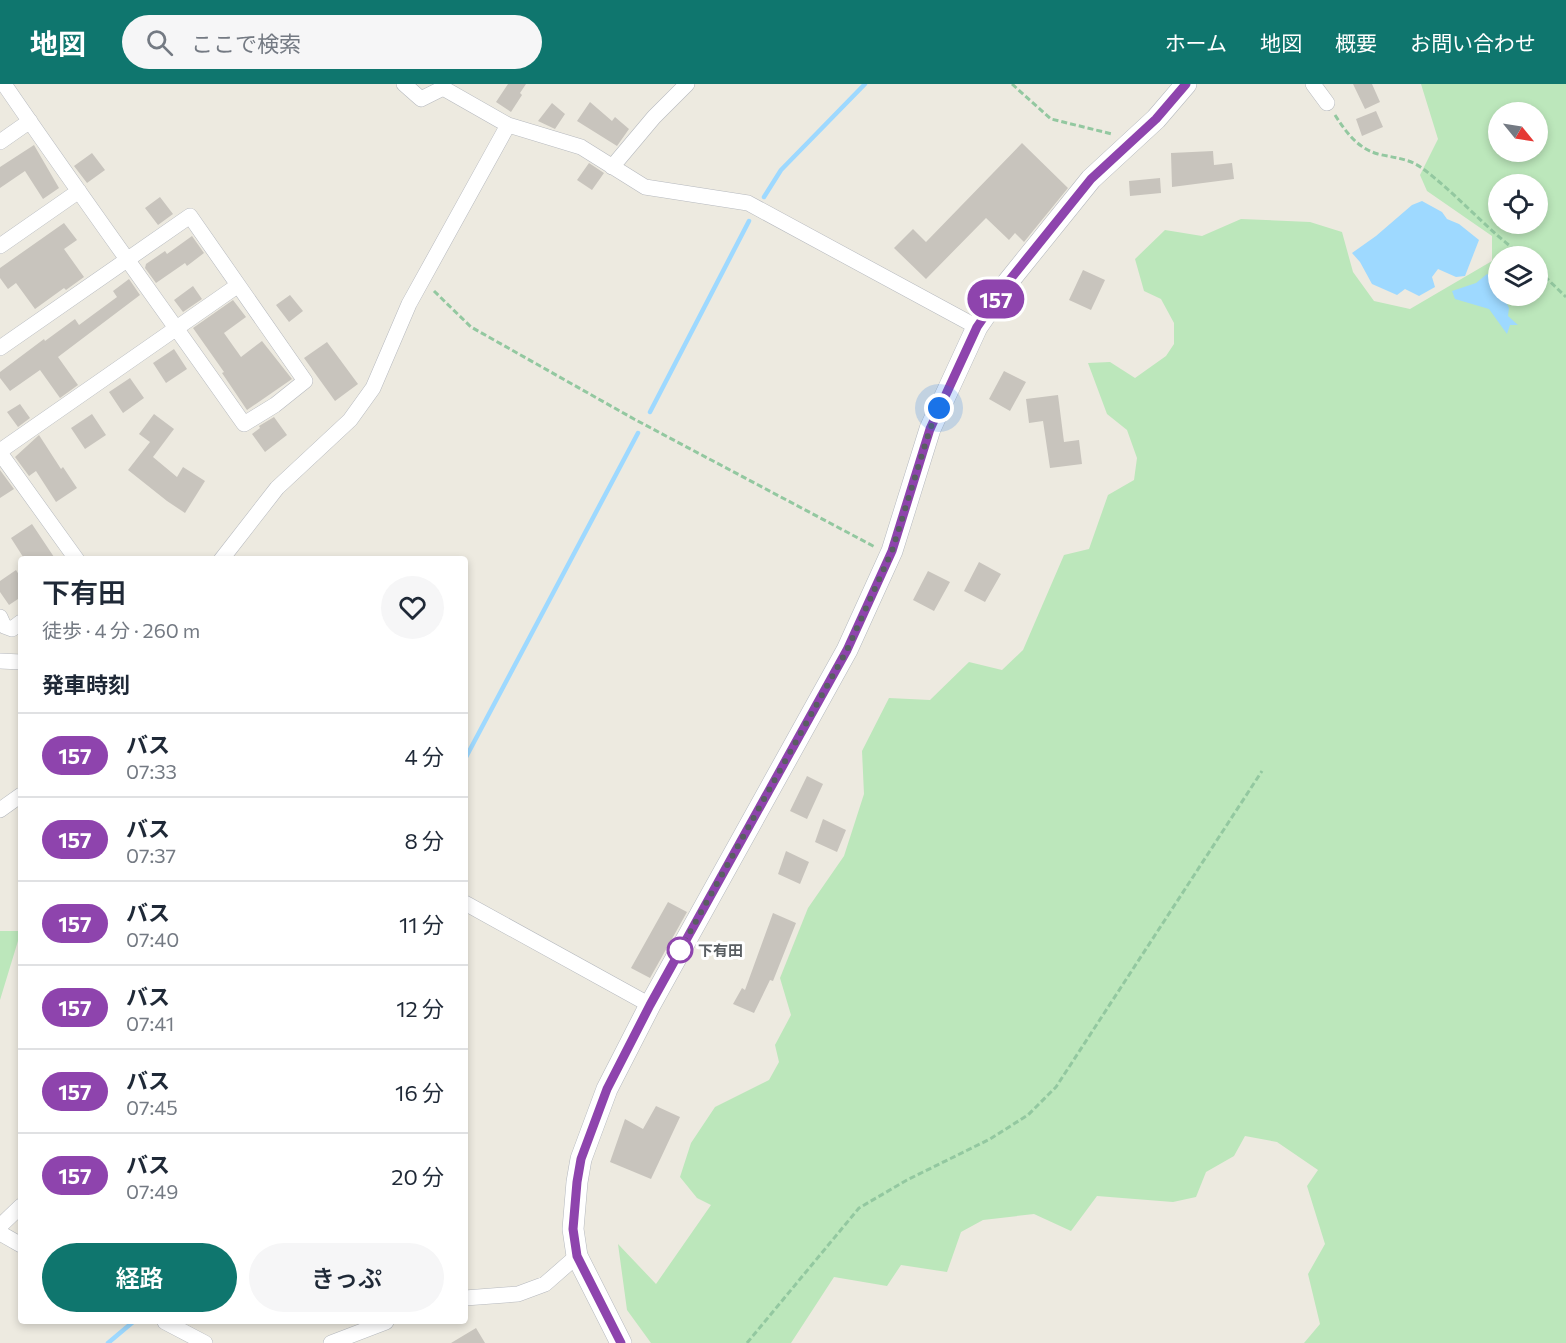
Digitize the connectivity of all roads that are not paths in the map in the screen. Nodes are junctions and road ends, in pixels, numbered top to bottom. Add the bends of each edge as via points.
1 (4, 84) edge
2 (404, 84) edge
3 (687, 84) edge
4 (1186, 84) edge
5 (1313, 84) edge
6 (1327, 103) road end
7 (30, 121) junction
8 (508, 125) junction
9 (0, 142) edge
10 (612, 167) junction
11 (79, 191) junction
12 (0, 246) edge
13 (128, 259) junction
14 (237, 286) junction
15 (977, 327) junction
16 (178, 329) junction
17 (0, 348) edge
18 (0, 452) edge
19 (74, 556) edge
20 (224, 556) edge
21 (0, 617) edge
22 (18, 624) edge
23 (0, 660) edge
24 (18, 662) edge
25 (18, 797) edge
26 (0, 810) edge
27 (468, 905) edge
28 (650, 1005) junction
29 (18, 1209) edge
30 (0, 1226) edge
31 (0, 1233) edge
32 (18, 1243) edge
33 (577, 1256) junction
34 (468, 1298) edge
35 (169, 1324) edge
36 (381, 1324) edge
37 (205, 1343) edge
38 (331, 1343) edge
39 (621, 1343) edge

1 - 7 street
2 - 8 street via 421,99 443,88
3 - 10 street
4 - 15 main road via 1156,119 1091,179
5 - 6 street
7 - 9 street
7 - 11 street
8 - 10 street via 581,147
8 - 20 street via 409,304 373,388 350,420 277,488
10 - 15 street via 645,187 748,203
11 - 12 street
11 - 13 street
13 - 14 street via 190,216
13 - 16 street
13 - 17 street
14 - 16 street
14 - 16 street via 305,381 275,405 244,424
15 - 28 main road via 930,429 892,551 847,650
16 - 18 street
18 - 19 street
21 - 22 street via 4,626 12,629
23 - 24 street
25 - 26 street
27 - 28 street
28 - 33 main road via 607,1089 581,1159 573,1229
29 - 30 street
31 - 32 street
33 - 34 street via 545,1284 518,1294
33 - 39 main road
35 - 37 street
36 - 38 street

